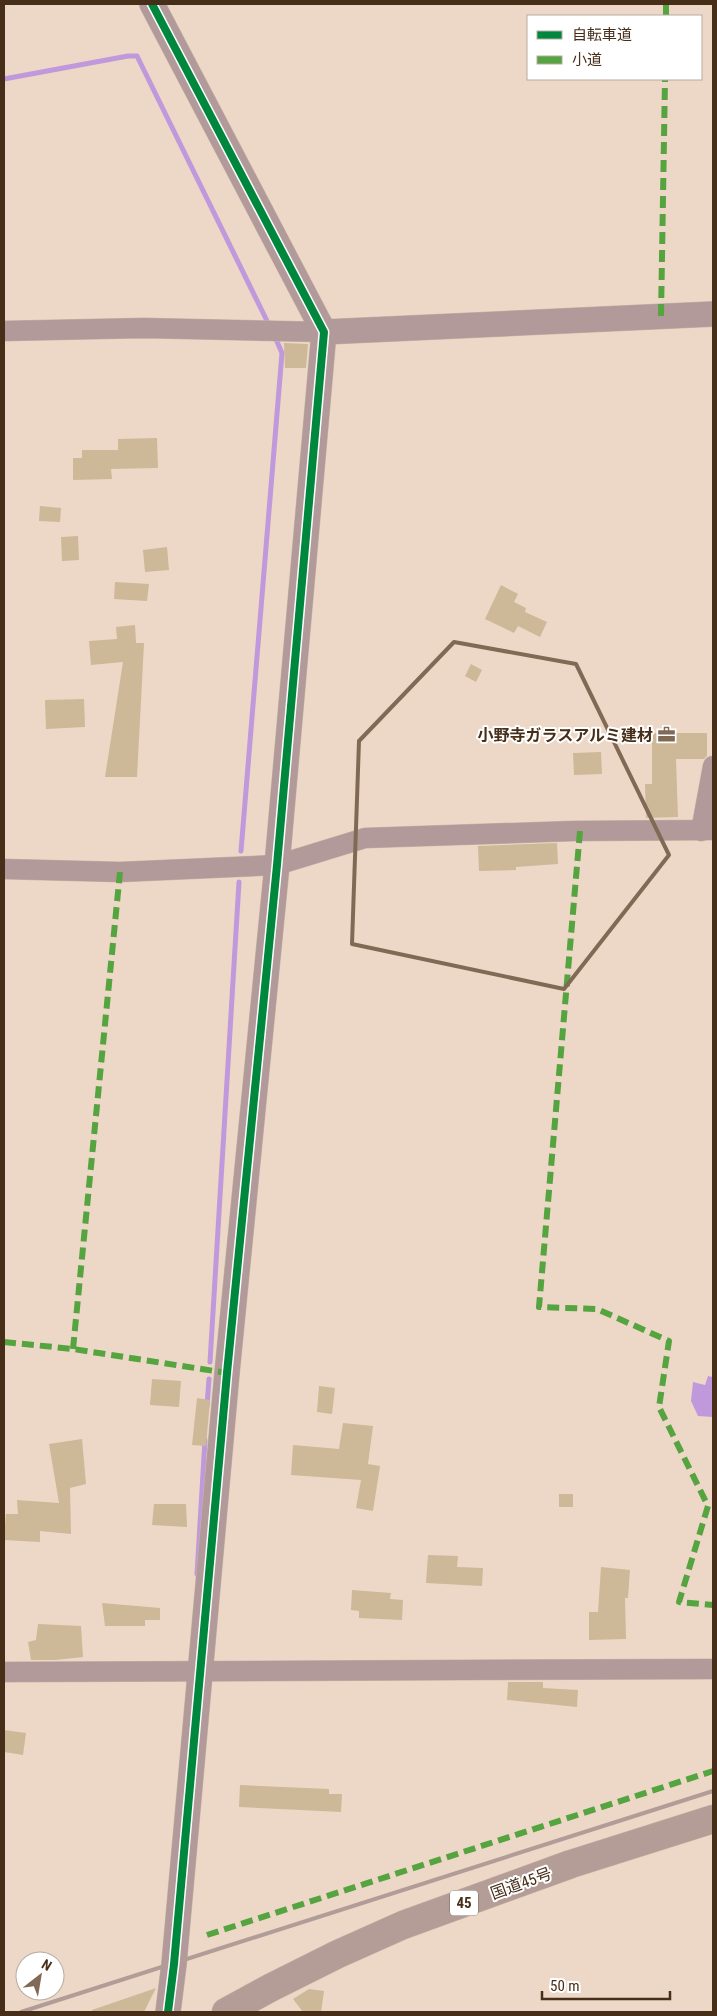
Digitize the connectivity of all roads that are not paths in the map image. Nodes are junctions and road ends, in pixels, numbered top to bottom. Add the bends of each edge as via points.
1 (152, 4) edge
2 (713, 314) edge
3 (4, 331) edge
4 (324, 332) junction
5 (713, 766) edge
6 (707, 831) edge
7 (277, 865) junction
8 (4, 869) edge
9 (713, 1669) edge
10 (200, 1670) junction
11 (4, 1672) edge
12 (713, 1819) edge
13 (168, 2012) edge
14 (226, 2012) edge

1 - 4 street
2 - 4 street
3 - 4 street via 144,328
4 - 7 street
5 - 6 street
6 - 7 street via 573,831 365,838
7 - 8 street via 120,872
7 - 10 street
9 - 10 street
10 - 11 street
10 - 13 street
12 - 14 highway, 国道45号 / 45 via 571,1864 403,1925 338,1954

